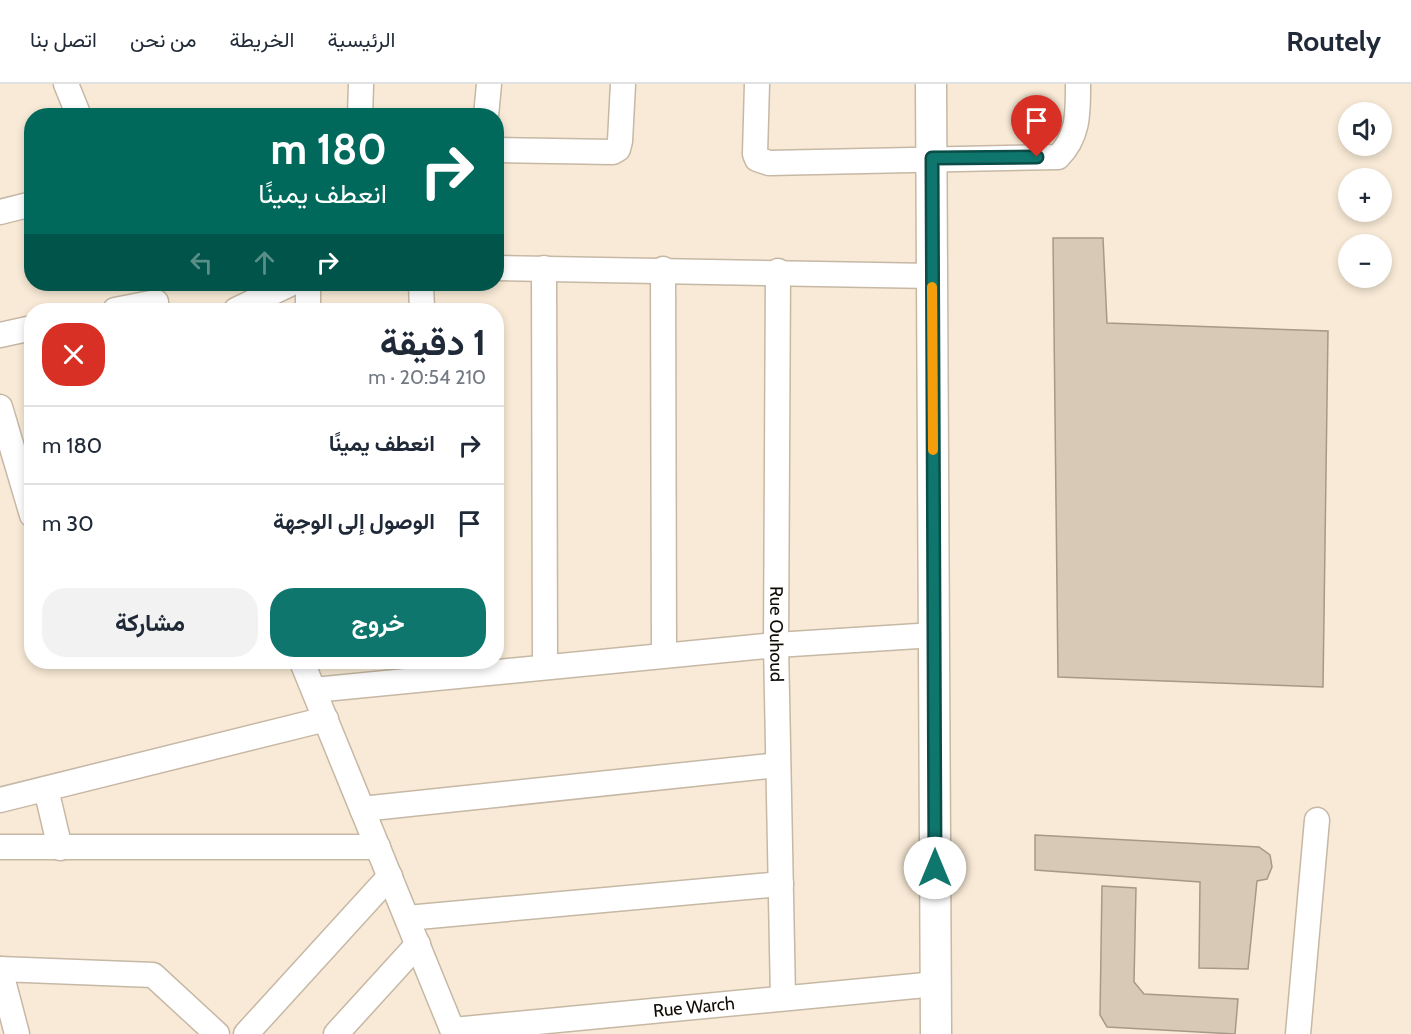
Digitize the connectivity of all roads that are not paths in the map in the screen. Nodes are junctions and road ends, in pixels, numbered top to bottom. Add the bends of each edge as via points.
1 (66, 84) edge
2 (361, 84) edge
3 (489, 84) edge
4 (624, 84) edge
5 (757, 84) edge
6 (931, 84) edge
7 (1078, 84) edge
8 (76, 108) edge
9 (360, 108) edge
10 (487, 108) edge
11 (504, 150) edge
12 (932, 158) junction
13 (24, 206) edge
14 (0, 212) edge
15 (504, 268) edge
16 (544, 268) junction
17 (663, 269) junction
18 (778, 272) junction
19 (932, 276) junction
20 (275, 291) edge
21 (251, 303) edge
22 (24, 330) edge
23 (0, 335) edge
24 (1, 415) edge
25 (24, 482) edge
26 (934, 635) junction
27 (776, 645) junction
28 (664, 655) junction
29 (544, 667) junction
30 (504, 668) edge
31 (305, 669) edge
32 (470, 669) edge
33 (433, 670) edge
34 (314, 690) junction
35 (326, 719) junction
36 (778, 765) junction
37 (46, 789) junction
38 (0, 800) edge
39 (362, 809) junction
40 (1317, 820) dead end
41 (0, 847) edge
42 (378, 847) junction
43 (60, 848) junction
44 (390, 876) junction
45 (780, 884) junction
46 (407, 918) junction
47 (418, 944) junction
48 (0, 969) edge
49 (936, 984) junction
50 (783, 998) junction
51 (453, 1032) edge
52 (17, 1034) edge
53 (217, 1034) edge
54 (246, 1034) edge
55 (336, 1034) edge
56 (936, 1034) edge
57 (1298, 1034) edge

1 - 8 street
2 - 9 street
3 - 10 street
4 - 11 street via 620,141 613,152
5 - 12 street via 755,154 762,162
6 - 12 street
7 - 12 street via 1078,119 1069,146 1058,157
12 - 19 street
13 - 14 street
15 - 16 street
16 - 17 street
16 - 29 street
17 - 18 street
17 - 28 street
18 - 19 street
18 - 27 street, Rue Ouhoud
19 - 26 street
20 - 21 street
22 - 23 street
24 - 25 street
26 - 27 street
26 - 49 street
27 - 28 street
27 - 36 street, Rue Ouhoud
28 - 29 street
29 - 30 street
31 - 34 street
32 - 33 street
33 - 34 street
34 - 35 street
35 - 37 street
35 - 39 street
36 - 39 street
36 - 45 street, Rue Ouhoud
37 - 38 street
37 - 43 street
39 - 42 street
40 - 57 street
41 - 43 street
42 - 43 street
42 - 44 street
44 - 46 street
44 - 54 street
45 - 46 street
45 - 50 street, Rue Ouhoud
46 - 47 street
47 - 51 street
47 - 55 street
48 - 52 street
48 - 53 street via 153,975
49 - 50 street, Rue Warch
49 - 56 street
50 - 51 street, Rue Warch

